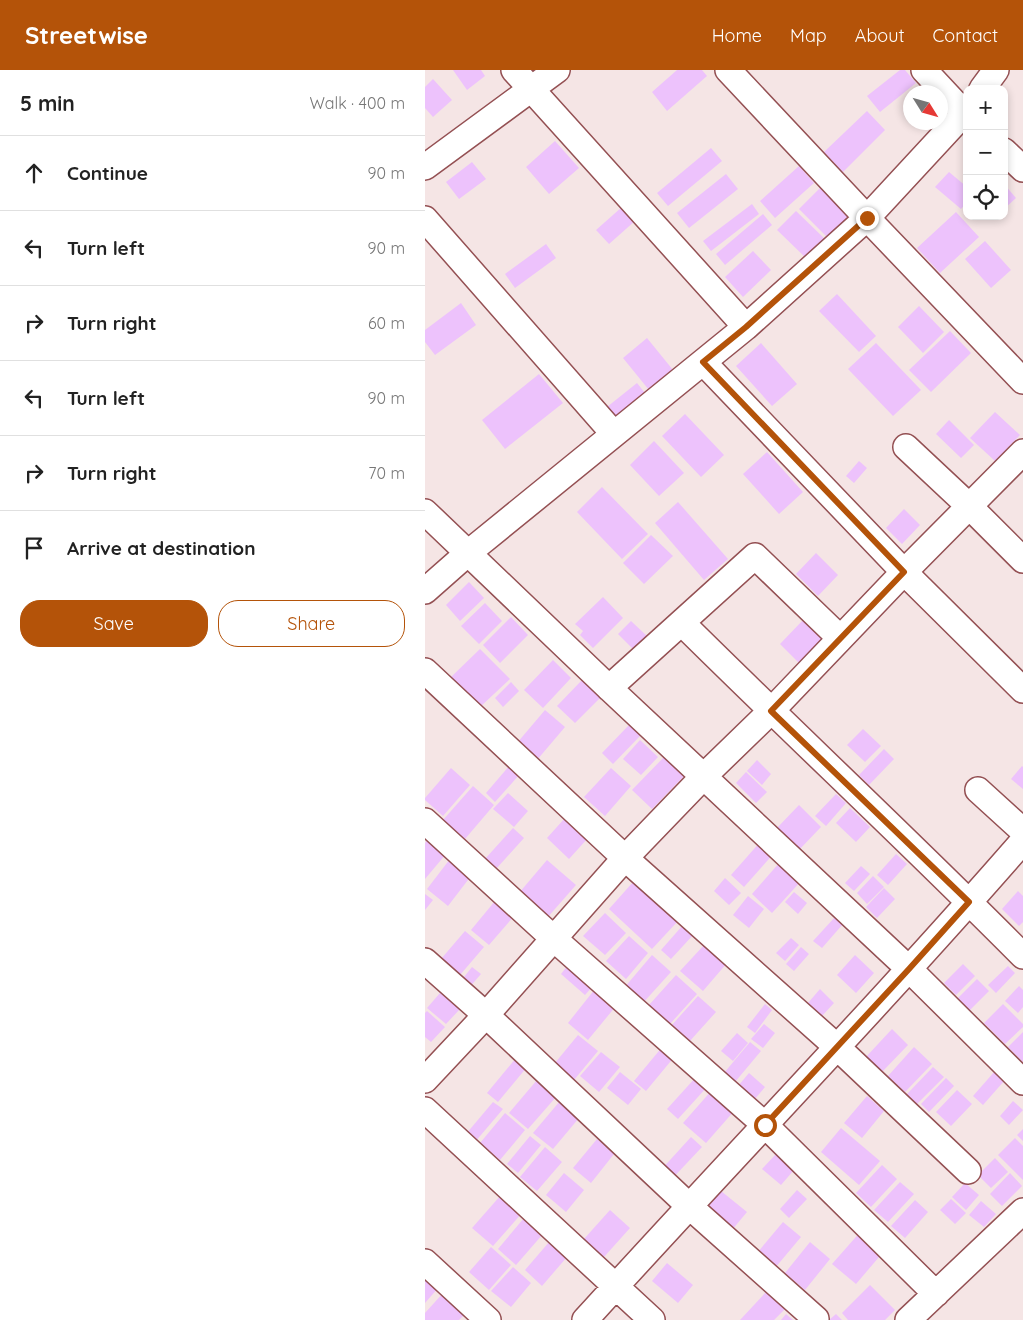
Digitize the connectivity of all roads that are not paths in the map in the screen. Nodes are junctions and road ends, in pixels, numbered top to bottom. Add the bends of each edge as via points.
1 (514, 70) edge
2 (557, 70) edge
3 (728, 70) edge
4 (924, 70) edge
5 (996, 70) edge
6 (985, 85) edge
7 (532, 89) junction
8 (963, 110) edge
9 (963, 116) edge
10 (1008, 155) edge
11 (425, 167) edge
12 (1023, 169) edge
13 (867, 218) junction
14 (425, 219) edge
15 (746, 327) junction
16 (703, 362) junction
17 (1023, 381) edge
18 (615, 434) junction
19 (906, 447) dead end
20 (1023, 452) edge
21 (969, 506) junction
22 (425, 512) edge
23 (468, 553) junction
24 (1023, 560) edge
25 (904, 572) junction
26 (425, 591) edge
27 (682, 623) junction
28 (840, 638) junction
29 (425, 672) edge
30 (609, 688) junction
31 (1023, 690) edge
32 (771, 711) junction
33 (704, 776) junction
34 (978, 790) dead end
35 (425, 820) edge
36 (1023, 831) edge
37 (1023, 841) edge
38 (625, 858) junction
39 (969, 902) junction
40 (553, 938) junction
41 (1023, 956) edge
42 (425, 961) edge
43 (909, 969) junction
44 (486, 1015) junction
45 (837, 1047) junction
46 (425, 1080) edge
47 (1023, 1082) edge
48 (425, 1110) edge
49 (765, 1125) junction
50 (968, 1171) dead end
51 (689, 1206) junction
52 (1023, 1211) edge
53 (425, 1262) edge
54 (616, 1286) junction
55 (936, 1294) junction
56 (816, 1319) dead end
57 (488, 1320) edge
58 (585, 1320) edge
59 (651, 1320) edge
60 (908, 1320) edge

1 - 7 street
2 - 7 street
3 - 13 street
4 - 8 street
5 - 6 street
7 - 11 street
7 - 15 street
9 - 13 street
10 - 12 street
13 - 15 street
13 - 17 street
14 - 18 street
15 - 16 street
16 - 18 street
16 - 25 street
18 - 23 street
19 - 21 street
20 - 21 street
21 - 24 street
21 - 25 street
22 - 23 street
23 - 26 street
23 - 30 street
25 - 28 street
25 - 31 street
27 - 28 street via 755,556
27 - 30 street
27 - 32 street
28 - 32 street
29 - 38 street
30 - 33 street
32 - 33 street
32 - 39 street
33 - 38 street
33 - 43 street
34 - 36 street
35 - 40 street
37 - 39 street
38 - 40 street
38 - 45 street
39 - 41 street
39 - 43 street
40 - 44 street
40 - 49 street
42 - 44 street
43 - 45 street
43 - 47 street
44 - 46 street
44 - 51 street
45 - 49 street
45 - 50 street
48 - 54 street
49 - 51 street
49 - 55 street
51 - 54 street
51 - 56 street
52 - 55 street
53 - 57 street
54 - 58 street
54 - 59 street
55 - 60 street

